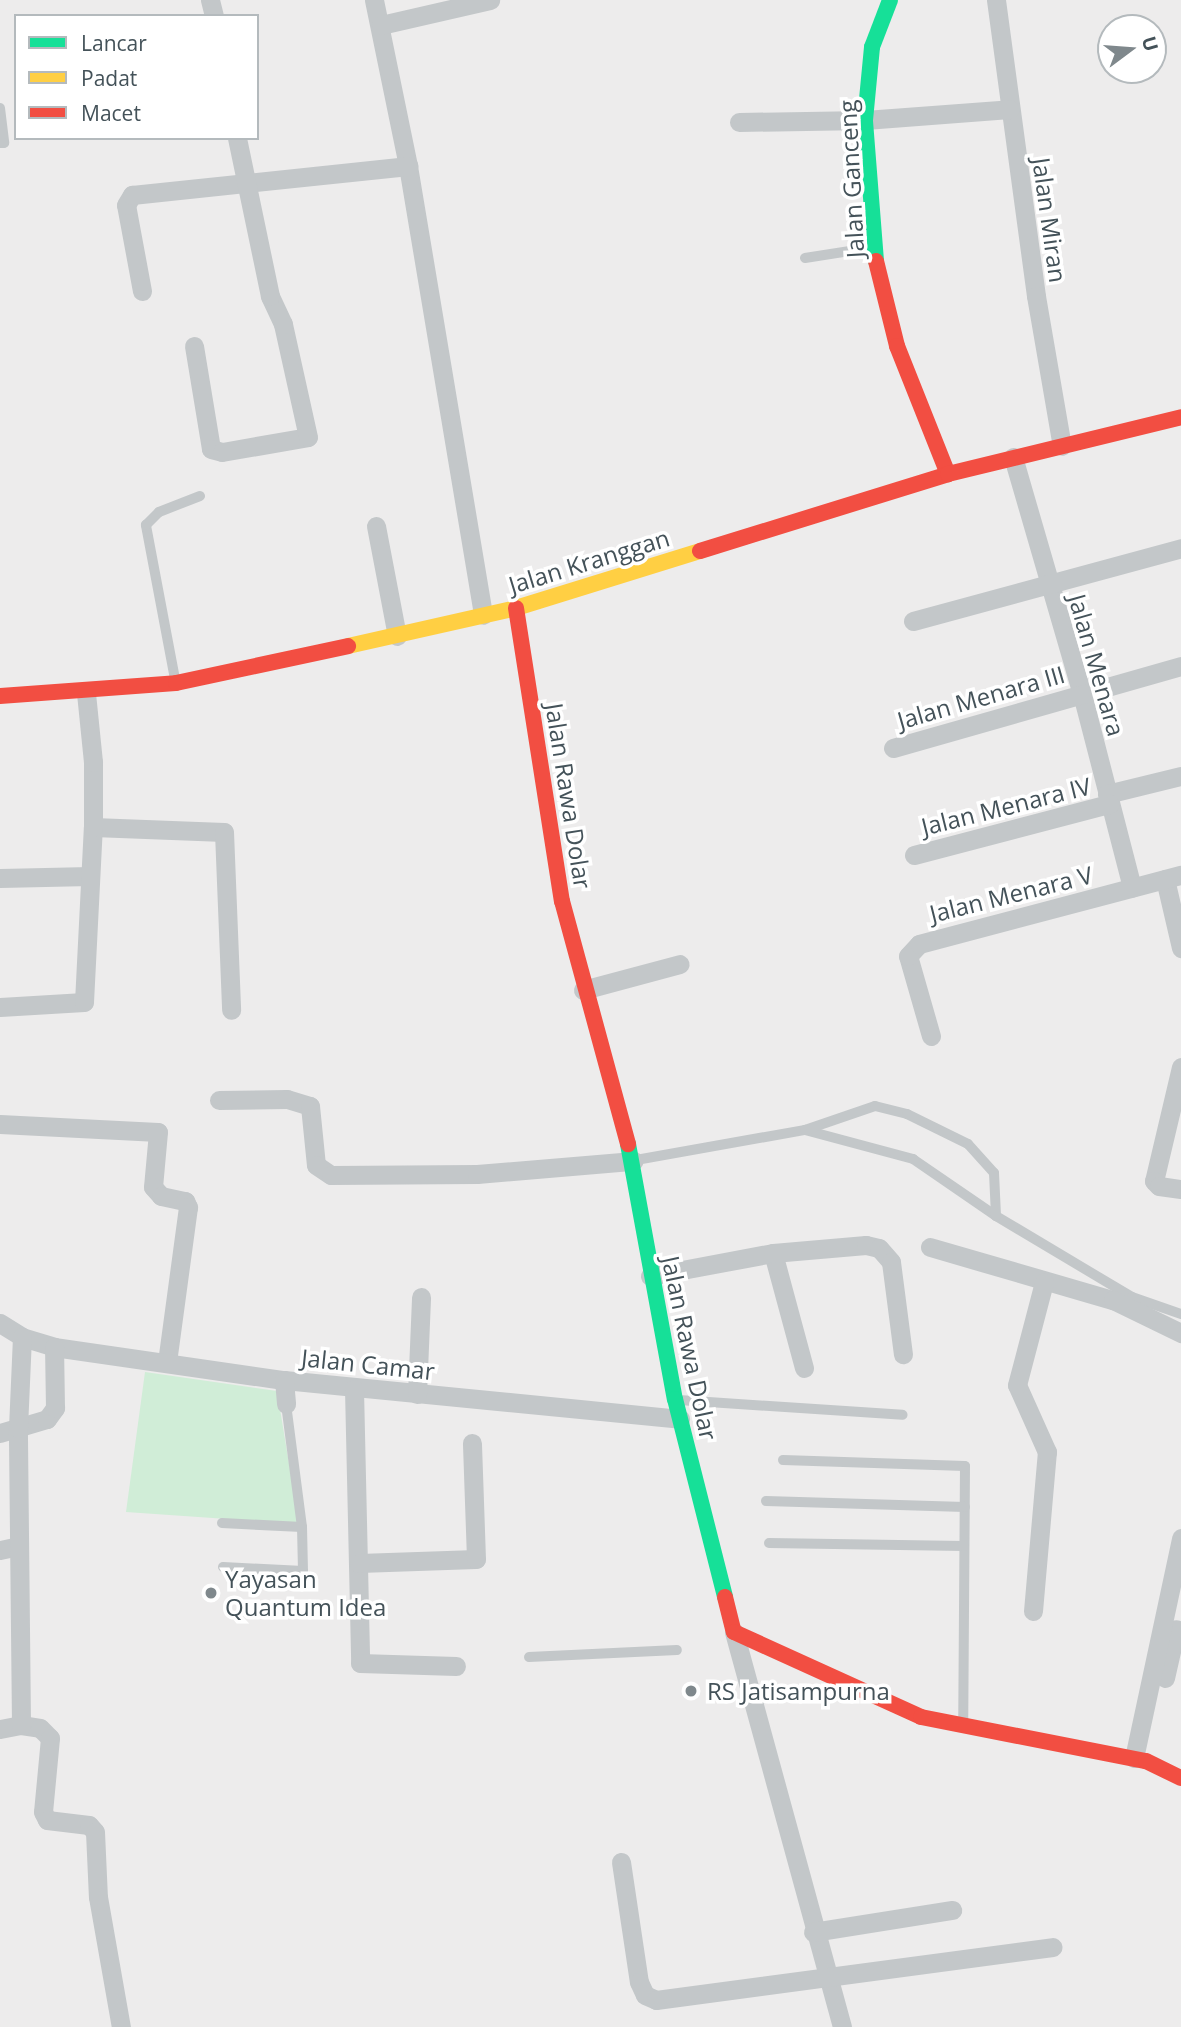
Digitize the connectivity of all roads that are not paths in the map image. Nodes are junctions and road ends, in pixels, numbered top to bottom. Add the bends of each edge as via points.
1 (374, 0) edge
2 (490, 0) edge
3 (890, 0) edge
4 (996, 0) edge
5 (381, 26) junction
6 (0, 108) edge
7 (1010, 109) junction
8 (865, 120) junction
9 (740, 122) dead end
10 (237, 140) edge
11 (0, 143) edge
12 (408, 166) junction
13 (244, 182) junction
14 (873, 247) junction
15 (805, 258) dead end
16 (142, 291) dead end
17 (194, 346) dead end
18 (1181, 417) edge
19 (1062, 446) junction
20 (1013, 457) junction
21 (948, 474) junction
22 (200, 496) dead end
23 (376, 526) dead end
24 (1181, 548) edge
25 (1047, 582) junction
26 (516, 608) junction
27 (483, 615) junction
28 (913, 621) dead end
29 (397, 636) junction
30 (1181, 666) edge
31 (176, 683) junction
32 (86, 693) junction
33 (1082, 694) junction
34 (0, 696) edge
35 (892, 748) dead end
36 (1181, 776) edge
37 (1108, 799) junction
38 (93, 827) junction
39 (914, 855) dead end
40 (90, 876) junction
41 (1173, 877) edge
42 (0, 878) edge
43 (1132, 888) junction
44 (1181, 948) edge
45 (680, 964) dead end
46 (583, 990) junction
47 (0, 1007) edge
48 (231, 1010) dead end
49 (931, 1036) dead end
50 (1181, 1067) edge
51 (219, 1100) dead end
52 (1177, 1112) edge
53 (0, 1124) edge
54 (805, 1130) junction
55 (633, 1161) junction
56 (1181, 1189) edge
57 (996, 1216) junction
58 (930, 1247) dead end
59 (773, 1252) junction
60 (650, 1276) junction
61 (1044, 1282) junction
62 (421, 1297) dead end
63 (1181, 1314) edge
64 (0, 1323) edge
65 (1181, 1333) edge
66 (22, 1337) junction
67 (54, 1347) junction
68 (903, 1354) dead end
69 (167, 1362) junction
70 (804, 1368) dead end
71 (284, 1380) junction
72 (354, 1389) junction
73 (417, 1394) junction
74 (675, 1399) junction
75 (286, 1404) joint
76 (902, 1415) dead end
77 (680, 1419) junction
78 (9, 1430) edge
79 (472, 1443) dead end
80 (783, 1460) dead end
81 (766, 1501) dead end
82 (965, 1507) junction
83 (222, 1523) dead end
84 (302, 1527) junction
85 (769, 1543) dead end
86 (964, 1546) junction
87 (10, 1548) edge
88 (1180, 1549) edge
89 (359, 1563) junction
90 (223, 1567) dead end
91 (1033, 1611) dead end
92 (1176, 1629) dead end
93 (734, 1632) junction
94 (677, 1650) dead end
95 (529, 1657) dead end
96 (456, 1666) dead end
97 (962, 1724) junction
98 (21, 1725) junction
99 (0, 1729) edge
100 (1140, 1759) junction
101 (1181, 1778) edge
102 (621, 1862) dead end
103 (952, 1910) dead end
104 (813, 1932) junction
105 (1052, 1947) dead end
106 (825, 1975) junction
107 (121, 2027) edge
108 (842, 2027) edge

1 - 5 street
2 - 5 street
3 - 8 street, Jalan Ganceng via 872,47
4 - 7 street, Jalan Miran
5 - 12 street
6 - 11 lane via 4,142
7 - 8 street
7 - 19 street, Jalan Miran
8 - 9 street
8 - 14 street, Jalan Ganceng
10 - 13 street
12 - 13 street
12 - 27 street
13 - 16 street via 128,199
13 - 17 street via 308,437 222,452 211,449
14 - 15 lane
14 - 21 street, Jalan Ganceng via 897,345
18 - 19 street, Jalan Kranggan
19 - 20 street, Jalan Kranggan
20 - 21 street, Jalan Kranggan
20 - 25 street, Jalan Menara
21 - 26 street, Jalan Kranggan
22 - 31 lane via 159,512 146,524
23 - 29 street
24 - 25 street
25 - 28 street
25 - 33 street, Jalan Menara
26 - 27 street, Jalan Kranggan
26 - 46 street, Jalan Rawa Dolar via 562,901
27 - 29 street, Jalan Kranggan
29 - 31 street, Jalan Kranggan
30 - 33 street, Jalan Menara III
31 - 32 street, Jalan Kranggan
32 - 34 street, Jalan Kranggan
32 - 38 street
33 - 35 street, Jalan Menara III
33 - 37 street, Jalan Menara
36 - 37 street, Jalan Menara IV
37 - 39 street, Jalan Menara IV
37 - 43 street, Jalan Menara
38 - 40 street
38 - 48 street via 224,832
40 - 42 street
40 - 47 street via 84,1002
41 - 43 street
41 - 44 street
43 - 49 street, Jalan Menara V via 929,940 911,949 908,957
45 - 46 street
46 - 55 street, Jalan Rawa Dolar
50 - 52 street
51 - 55 street via 287,1099 310,1106 316,1165 331,1175 477,1174
52 - 56 street via 1154,1181
53 - 69 street via 158,1132 153,1187 161,1196 185,1201 188,1207
54 - 55 lane
54 - 57 lane via 913,1159
54 - 57 lane via 876,1106 907,1114 968,1144 995,1173
55 - 60 street, Jalan Rawa Dolar
57 - 63 lane via 1132,1297
58 - 61 street
59 - 60 street
59 - 68 street via 866,1245 887,1253
59 - 70 street
60 - 74 street, Jalan Rawa Dolar
61 - 65 street via 1114,1300
61 - 91 street via 1017,1385 1047,1452
62 - 73 street
64 - 66 street, Jalan Camar
66 - 67 street, Jalan Camar
66 - 78 street
67 - 69 street, Jalan Camar
67 - 78 street via 55,1408 47,1419
69 - 71 street, Jalan Camar
71 - 72 street, Jalan Camar
71 - 75 street
72 - 73 street, Jalan Camar
72 - 89 street
73 - 77 street, Jalan Camar
74 - 76 lane
74 - 77 street, Jalan Rawa Dolar
75 - 84 lane
77 - 93 street, Jalan Rawa Dolar
78 - 87 street
79 - 89 street via 476,1559
80 - 82 lane via 965,1466
81 - 82 lane
82 - 86 lane
83 - 84 lane
84 - 90 lane via 303,1572
85 - 86 lane
86 - 97 lane
87 - 98 street
88 - 100 street
89 - 96 street via 360,1663
92 - 100 street
93 - 97 street via 921,1717
93 - 104 street
94 - 95 lane
97 - 100 street
98 - 99 street
98 - 107 street via 40,1728 50,1738 43,1812 47,1820 89,1825 95,1832 98,1897
100 - 101 street
102 - 106 street via 639,1982 651,1999
103 - 104 street
104 - 106 street
105 - 106 street
106 - 108 street

